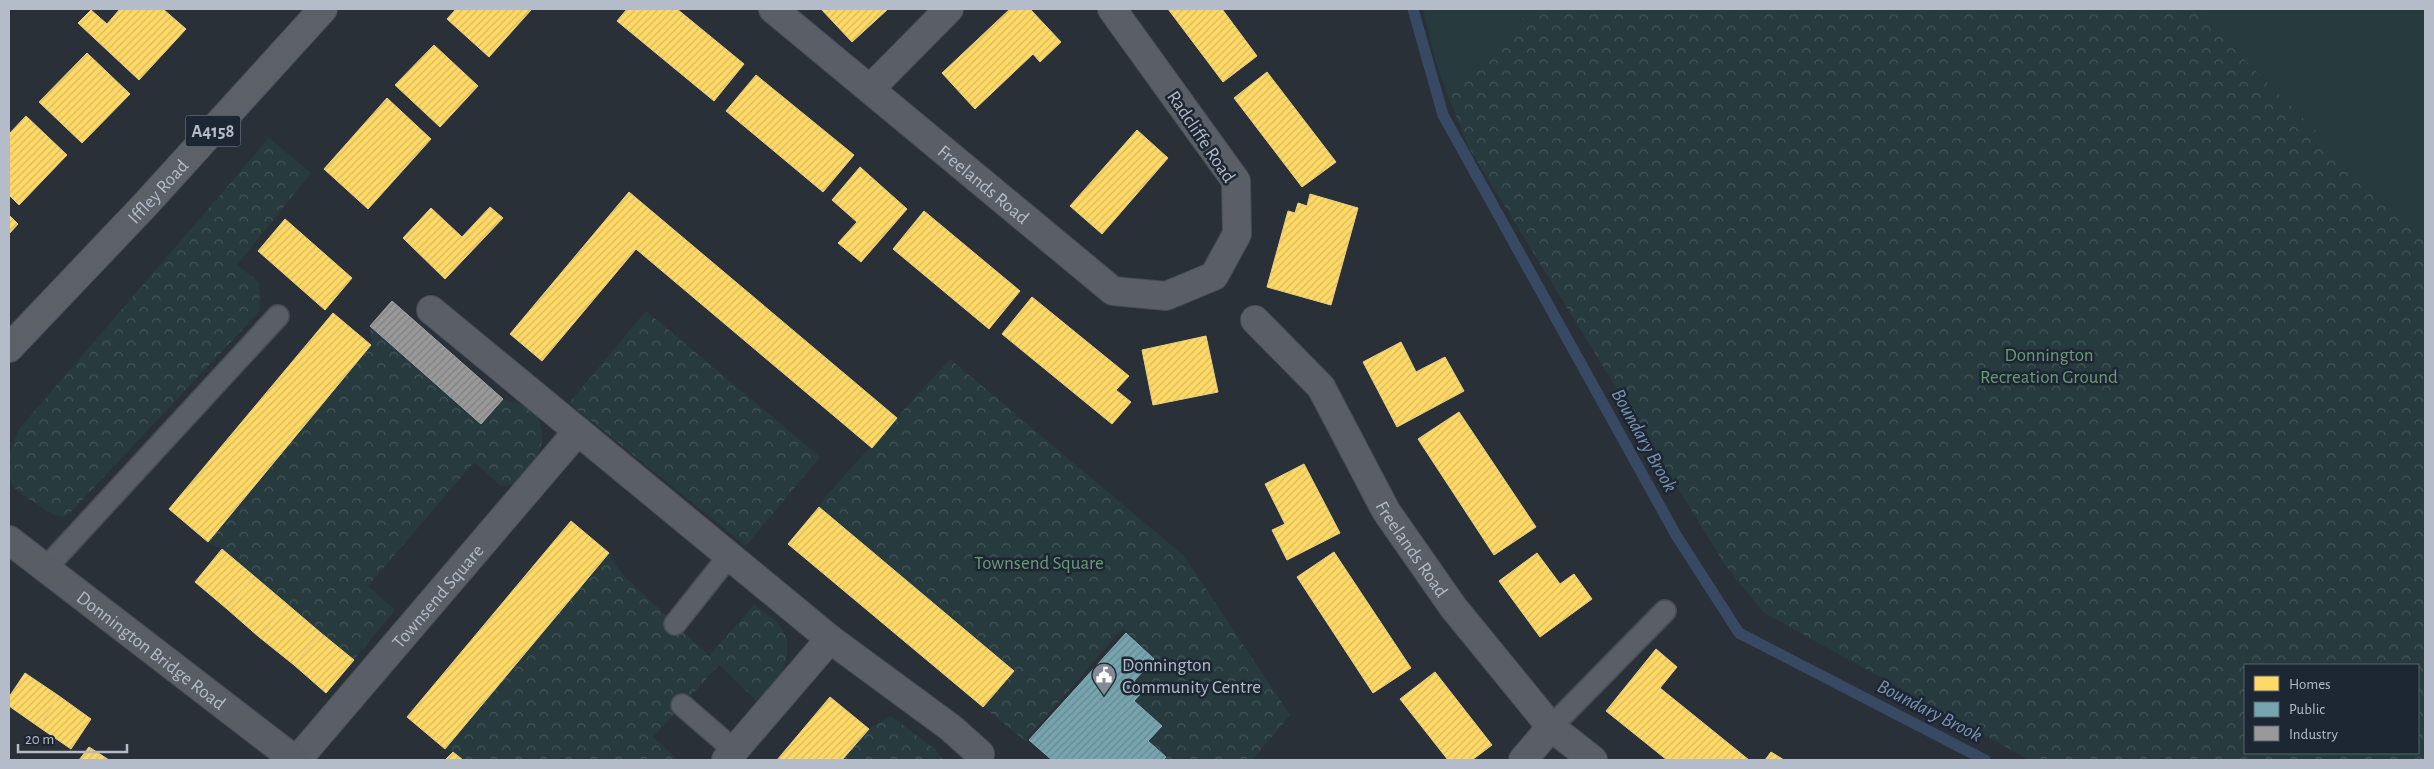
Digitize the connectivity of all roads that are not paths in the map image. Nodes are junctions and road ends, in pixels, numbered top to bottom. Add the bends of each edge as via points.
1 (323, 9) edge
2 (773, 9) edge
3 (948, 9) edge
4 (1112, 9) edge
5 (870, 89) junction
6 (1214, 276) joint
7 (431, 310) dead end
8 (278, 316) dead end
9 (1255, 320) dead end
10 (9, 348) edge
11 (578, 431) junction
12 (9, 540) edge
13 (729, 556) junction
14 (45, 569) junction
15 (1665, 611) dead end
16 (675, 624) dead end
17 (830, 639) junction
18 (682, 706) dead end
19 (1551, 727) junction
20 (730, 755) edge
21 (984, 757) edge
22 (296, 760) edge
23 (1522, 760) edge
24 (1593, 760) edge

1 - 10 main road, Iffley Road / A4158 via 151,199
2 - 5 street, Freelands Road
3 - 5 street
4 - 6 street, Radcliffe Road via 1236,180 1237,234
5 - 6 street, Freelands Road via 1113,291 1166,296
7 - 11 street
8 - 14 lane
9 - 19 street, Freelands Road via 1321,387 1386,511 1453,607
11 - 13 street
11 - 22 street, Townsend Square
12 - 14 main road, Donnington Bridge Road
13 - 16 lane
13 - 17 street
14 - 22 main road, Donnington Bridge Road
15 - 19 lane
17 - 20 street
17 - 21 street via 951,728
18 - 20 lane
19 - 23 street
19 - 24 street, Freelands Road

